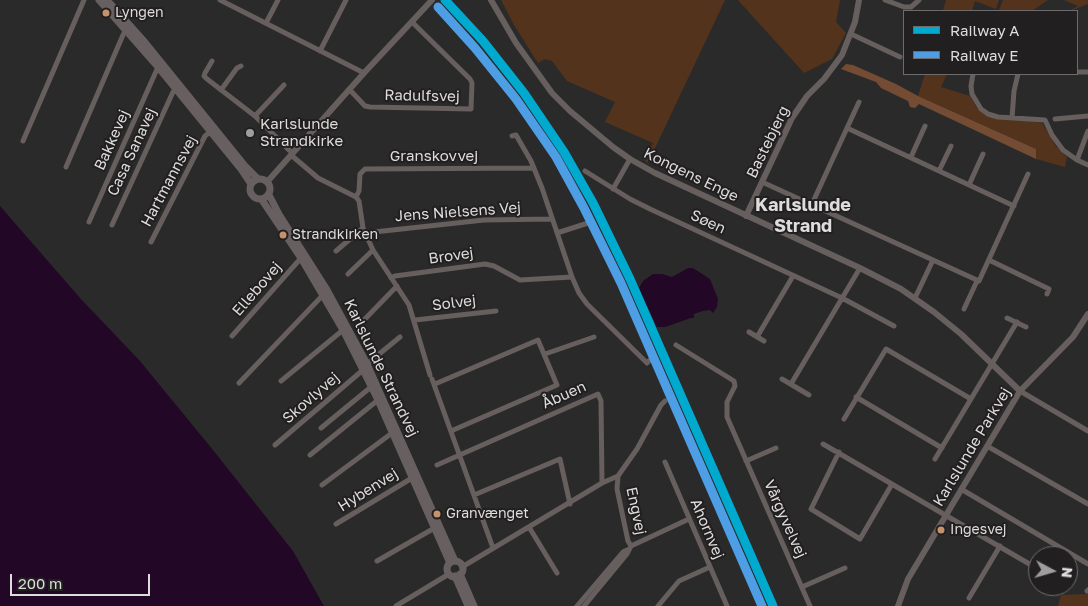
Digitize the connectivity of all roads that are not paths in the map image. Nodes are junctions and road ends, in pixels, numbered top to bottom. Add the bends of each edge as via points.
1 (84, 0) edge
2 (99, 0) edge
3 (107, 0) edge
4 (220, 0) edge
5 (278, 0) edge
6 (346, 0) edge
7 (432, 0) edge
8 (491, 0) edge
9 (859, 0) edge
10 (885, 0) edge
11 (919, 0) edge
12 (412, 22) junction
13 (266, 23) junction
14 (126, 30) junction
15 (851, 34) junction
16 (320, 50) junction
17 (900, 57) dead end
18 (212, 61) dead end
19 (241, 66) dead end
20 (158, 67) junction
21 (364, 73) junction
22 (973, 75) edge
23 (1018, 75) edge
24 (284, 85) dead end
25 (176, 89) junction
26 (349, 89) junction
27 (221, 90) junction
28 (859, 102) dead end
29 (255, 116) junction
30 (1088, 116) edge
31 (1012, 118) junction
32 (1055, 119) dead end
33 (925, 126) dead end
34 (847, 128) junction
35 (210, 132) junction
36 (1088, 133) edge
37 (512, 136) dead end
38 (24, 141) dead end
39 (951, 146) dead end
40 (291, 154) junction
41 (983, 154) dead end
42 (911, 157) junction
43 (630, 159) junction
44 (1077, 160) junction
45 (1088, 165) edge
46 (66, 167) dead end
47 (534, 168) junction
48 (585, 171) dead end
49 (939, 171) junction
50 (1028, 174) dead end
51 (258, 179) junction
52 (267, 182) junction
53 (762, 182) junction
54 (251, 184) junction
55 (969, 185) junction
56 (613, 189) junction
57 (269, 195) junction
58 (356, 197) junction
59 (262, 200) junction
60 (812, 204) junction
61 (1014, 206) junction
62 (746, 216) junction
63 (552, 219) junction
64 (89, 222) dead end
65 (588, 223) dead end
66 (112, 226) dead end
67 (364, 231) junction
68 (557, 233) junction
69 (151, 242) dead end
70 (373, 250) junction
71 (336, 251) dead end
72 (301, 258) junction
73 (933, 260) junction
74 (989, 260) junction
75 (860, 268) junction
76 (348, 274) dead end
77 (793, 276) junction
78 (572, 277) junction
79 (391, 278) junction
80 (977, 281) junction
81 (397, 286) junction
82 (1047, 294) dead end
83 (323, 295) junction
84 (842, 298) junction
85 (914, 298) junction
86 (964, 309) dead end
87 (496, 310) dead end
88 (1088, 314) edge
89 (1007, 318) dead end
90 (364, 320) dead end
91 (415, 320) junction
92 (1017, 322) junction
93 (894, 326) dead end
94 (1026, 327) dead end
95 (343, 330) junction
96 (749, 332) dead end
97 (232, 336) dead end
98 (400, 337) dead end
99 (757, 337) junction
100 (594, 338) dead end
101 (764, 341) dead end
102 (676, 345) dead end
103 (545, 354) junction
104 (650, 359) dead end
105 (992, 364) junction
106 (365, 367) junction
107 (432, 379) junction
108 (782, 379) dead end
109 (281, 381) dead end
110 (239, 383) dead end
111 (790, 384) junction
112 (371, 387) junction
113 (1020, 392) junction
114 (809, 395) dead end
115 (856, 397) junction
116 (971, 399) junction
117 (378, 400) junction
118 (665, 401) dead end
119 (844, 418) dead end
120 (321, 428) dead end
121 (451, 431) junction
122 (1088, 431) edge
123 (392, 433) junction
124 (824, 444) dead end
125 (275, 445) dead end
126 (987, 446) junction
127 (776, 448) dead end
128 (942, 448) junction
129 (839, 452) junction
130 (310, 455) dead end
131 (458, 455) junction
132 (935, 459) dead end
133 (746, 461) junction
134 (664, 462) dead end
135 (437, 465) dead end
136 (618, 476) junction
137 (412, 478) junction
138 (602, 483) junction
139 (322, 484) dead end
140 (892, 484) junction
141 (961, 489) junction
142 (474, 495) junction
143 (570, 504) junction
144 (1088, 504) edge
145 (945, 516) junction
146 (689, 519) junction
147 (336, 524) dead end
148 (436, 527) junction
149 (529, 528) junction
150 (1000, 546) junction
151 (493, 548) junction
152 (629, 548) junction
153 (377, 561) dead end
154 (453, 562) junction
155 (1028, 563) edge
156 (1088, 564) edge
157 (710, 567) junction
158 (844, 568) dead end
159 (456, 573) junction
160 (557, 574) dead end
161 (802, 587) junction
162 (969, 598) dead end
163 (403, 604) edge
164 (396, 606) edge
165 (468, 606) edge
166 (474, 606) edge
167 (577, 606) edge
168 (584, 606) edge
169 (658, 606) edge
170 (727, 606) edge
171 (810, 606) edge
172 (898, 606) edge

1 - 38 street
2 - 14 main road
3 - 51 main road
4 - 13 street
5 - 13 street
6 - 16 street
7 - 12 street
8 - 43 street, Kongens Enge via 516,43 552,93 583,123
9 - 15 street, Bastebjerg
10 - 11 street via 904,7
12 - 21 street
12 - 26 street, Radulfsvej via 470,79 471,110 370,107
13 - 16 street
14 - 20 main road
14 - 46 street
15 - 17 street
15 - 53 street, Bastebjerg via 842,55 792,118
16 - 21 street
18 - 27 street via 204,76
19 - 27 street via 236,68
20 - 25 main road
20 - 64 street, Bakkevej
21 - 26 street
22 - 31 street via 972,94 981,109 998,117
23 - 31 street
24 - 29 street
25 - 35 main road
25 - 66 street, Casa Sanavej
26 - 40 street
27 - 29 street
28 - 34 street
29 - 40 street
30 - 32 street
31 - 44 street via 1045,120 1063,150
33 - 42 street
34 - 42 street
34 - 60 street
35 - 54 main road
35 - 69 street, Hartmannsvej
36 - 44 street
37 - 47 street via 516,135
39 - 49 street
40 - 52 street
40 - 58 street via 318,178
41 - 55 street
42 - 49 street
43 - 56 street
43 - 62 street, Kongens Enge
44 - 45 street
47 - 58 street, Granskovvej via 364,168
47 - 63 street
48 - 56 street, Søen
49 - 55 street
50 - 61 street
51 - 52 main road
51 - 54 main road
52 - 57 main road
53 - 60 street
53 - 62 street, Bastebjerg
54 - 59 main road via 251,194
55 - 61 street
56 - 77 street, Søen
57 - 59 main road
57 - 106 main road, Karlslunde Strandvej via 327,290
58 - 67 street
59 - 72 main road, Karlslunde Strandvej
60 - 73 street
61 - 74 street
62 - 75 street, Kongens Enge
63 - 67 street, Jens Nielsens Vej via 484,220
63 - 68 street
65 - 68 street
67 - 70 street
67 - 71 street
68 - 78 street
70 - 76 street
70 - 79 street
72 - 83 main road, Karlslunde Strandvej
72 - 97 street, Ellebovej
73 - 80 street
73 - 85 street
74 - 80 street
74 - 82 street via 1049,289
75 - 84 street
75 - 85 street, Kongens Enge
77 - 84 street, Søen
77 - 99 street
78 - 79 street, Brovej via 520,280 485,264
78 - 104 street via 587,304 647,363
79 - 81 street
80 - 86 street
81 - 90 street
81 - 91 street
83 - 95 main road, Karlslunde Strandvej
83 - 110 street
84 - 93 street, Søen
84 - 111 street
85 - 105 street, Kongens Enge
87 - 91 street, Solvej
88 - 113 street, Karlslunde Parkvej via 1072,337
89 - 92 street
91 - 107 street
92 - 94 street
92 - 105 street
95 - 106 main road, Karlslunde Strandvej
95 - 109 street
96 - 99 street
98 - 106 street, Skovlyvej
99 - 101 street
100 - 103 street
102 - 133 street, Vårgyvelvej via 734,381 735,386 727,402 727,417
103 - 107 street via 538,340
103 - 121 street via 557,385
105 - 113 street, Kongens Enge
105 - 116 street
106 - 112 main road, Karlslunde Strandvej
106 - 125 street, Skovlyvej
106 - 148 main road, Karlslunde Strandvej
107 - 121 street
108 - 111 street
111 - 114 street
112 - 117 main road, Karlslunde Strandvej
112 - 120 street
113 - 122 street
113 - 126 street, Karlslunde Parkvej
115 - 116 street via 886,349
115 - 119 street
115 - 128 street
116 - 128 street
117 - 123 main road, Karlslunde Strandvej
117 - 130 street, Karlslunde Strandvej
118 - 136 street
121 - 131 street
123 - 137 main road, Karlslunde Strandvej
123 - 139 street
124 - 129 street
126 - 141 street, Karlslunde Parkvej
126 - 144 street
127 - 133 street
128 - 132 street
129 - 140 street
129 - 140 street via 811,509 860,540
131 - 135 street
131 - 138 street, Åbuen via 598,394 601,401
131 - 142 street
133 - 161 street, Vårgyvelvej
134 - 146 street, Ahornvej
136 - 138 street
136 - 152 street, Engvej via 617,489
137 - 147 street, Hybenvej
137 - 148 main road, Karlslunde Strandvej
138 - 143 street
140 - 145 street
141 - 145 street, Karlslunde Parkvej
141 - 156 street
142 - 143 street via 560,459
142 - 151 street
143 - 149 street
145 - 150 street
145 - 172 street, Karlslunde Parkvej via 908,579
146 - 152 street
146 - 157 street, Ahornvej
148 - 153 street
148 - 154 main road, Karlslunde Strandvej
149 - 151 street
149 - 160 street
150 - 155 street
150 - 162 street
151 - 159 street
152 - 167 street, Engvej
152 - 168 street, Engvej
154 - 159 main road via 460,563
154 - 159 main road via 447,567
157 - 169 street via 679,581
157 - 170 street, Ahornvej
158 - 161 street
159 - 163 street
159 - 165 main road
159 - 166 main road
161 - 171 street, Vårgyvelvej
163 - 164 street

